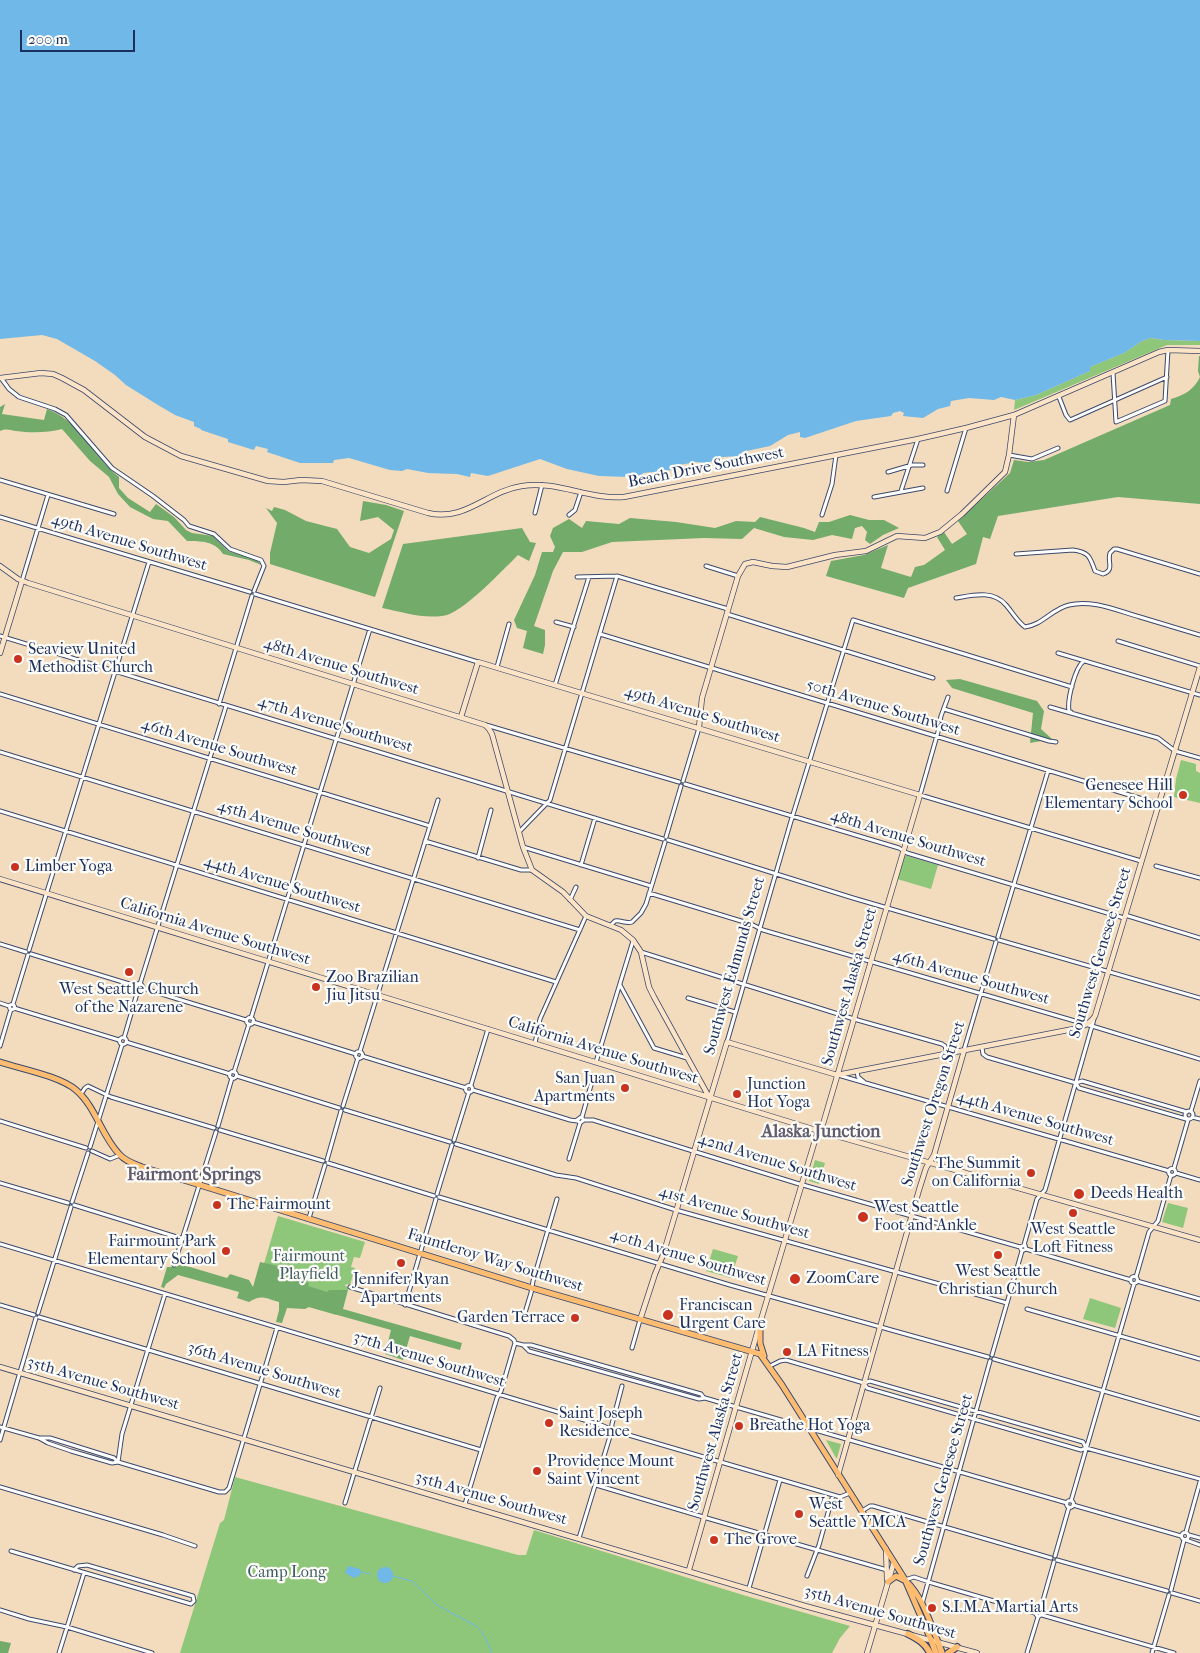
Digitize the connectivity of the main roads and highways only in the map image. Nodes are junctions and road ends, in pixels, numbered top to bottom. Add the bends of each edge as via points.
1 (0, 1062) edge
2 (760, 1322) road end
3 (765, 1359) junction
4 (906, 1580) junction
5 (887, 1585) road end
6 (908, 1634) road end
7 (931, 1640) joint
8 (938, 1642) joint
9 (957, 1647) road end
10 (927, 1651) edge
11 (936, 1653) edge
12 (942, 1653) edge
13 (948, 1653) edge

1 - 3 main road, Fauntleroy Way Southwest via 75,1088 120,1155 142,1167 532,1288 752,1351
2 - 3 main road via 760,1343
3 - 4 main road, Fauntleroy Way Southwest
4 - 5 main road via 896,1576
4 - 7 main road, Fauntleroy Way Southwest
4 - 8 main road, Fauntleroy Way Southwest via 922,1605
6 - 10 highway via 918,1639
7 - 11 highway, Fauntleroy Way Southwest
8 - 12 highway, Fauntleroy Way Southwest
9 - 13 highway

